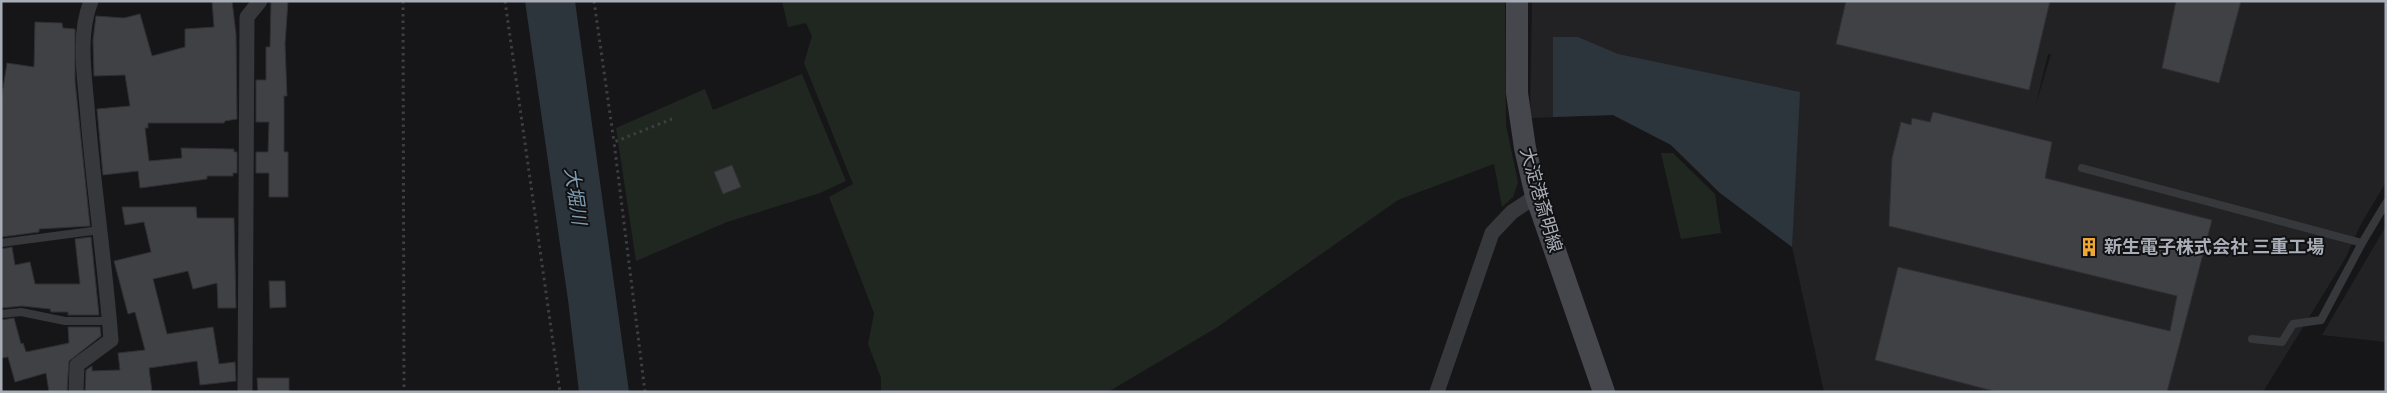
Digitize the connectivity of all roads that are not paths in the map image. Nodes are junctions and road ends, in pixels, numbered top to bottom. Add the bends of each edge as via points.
1 (91, 1) edge
2 (260, 1) edge
3 (1517, 1) edge
4 (2082, 168) dead end
5 (1536, 196) junction
6 (2386, 203) edge
7 (100, 230) junction
8 (2362, 242) junction
9 (1, 243) edge
10 (1, 314) edge
11 (110, 320) junction
12 (2252, 339) dead end
13 (76, 392) edge
14 (245, 392) edge
15 (1437, 392) edge
16 (1604, 392) edge

1 - 7 street via 83,49
2 - 14 street via 247,17
3 - 5 main road, 大淀港斎明線 via 1517,93
4 - 8 lane
5 - 15 street via 1512,212 1492,233
5 - 16 main road, 大淀港斎明線
6 - 8 lane
7 - 9 lane
7 - 11 street
8 - 12 lane via 2321,320 2293,324 2282,342
10 - 11 lane via 20,312 65,321
11 - 13 street via 111,340 77,365

